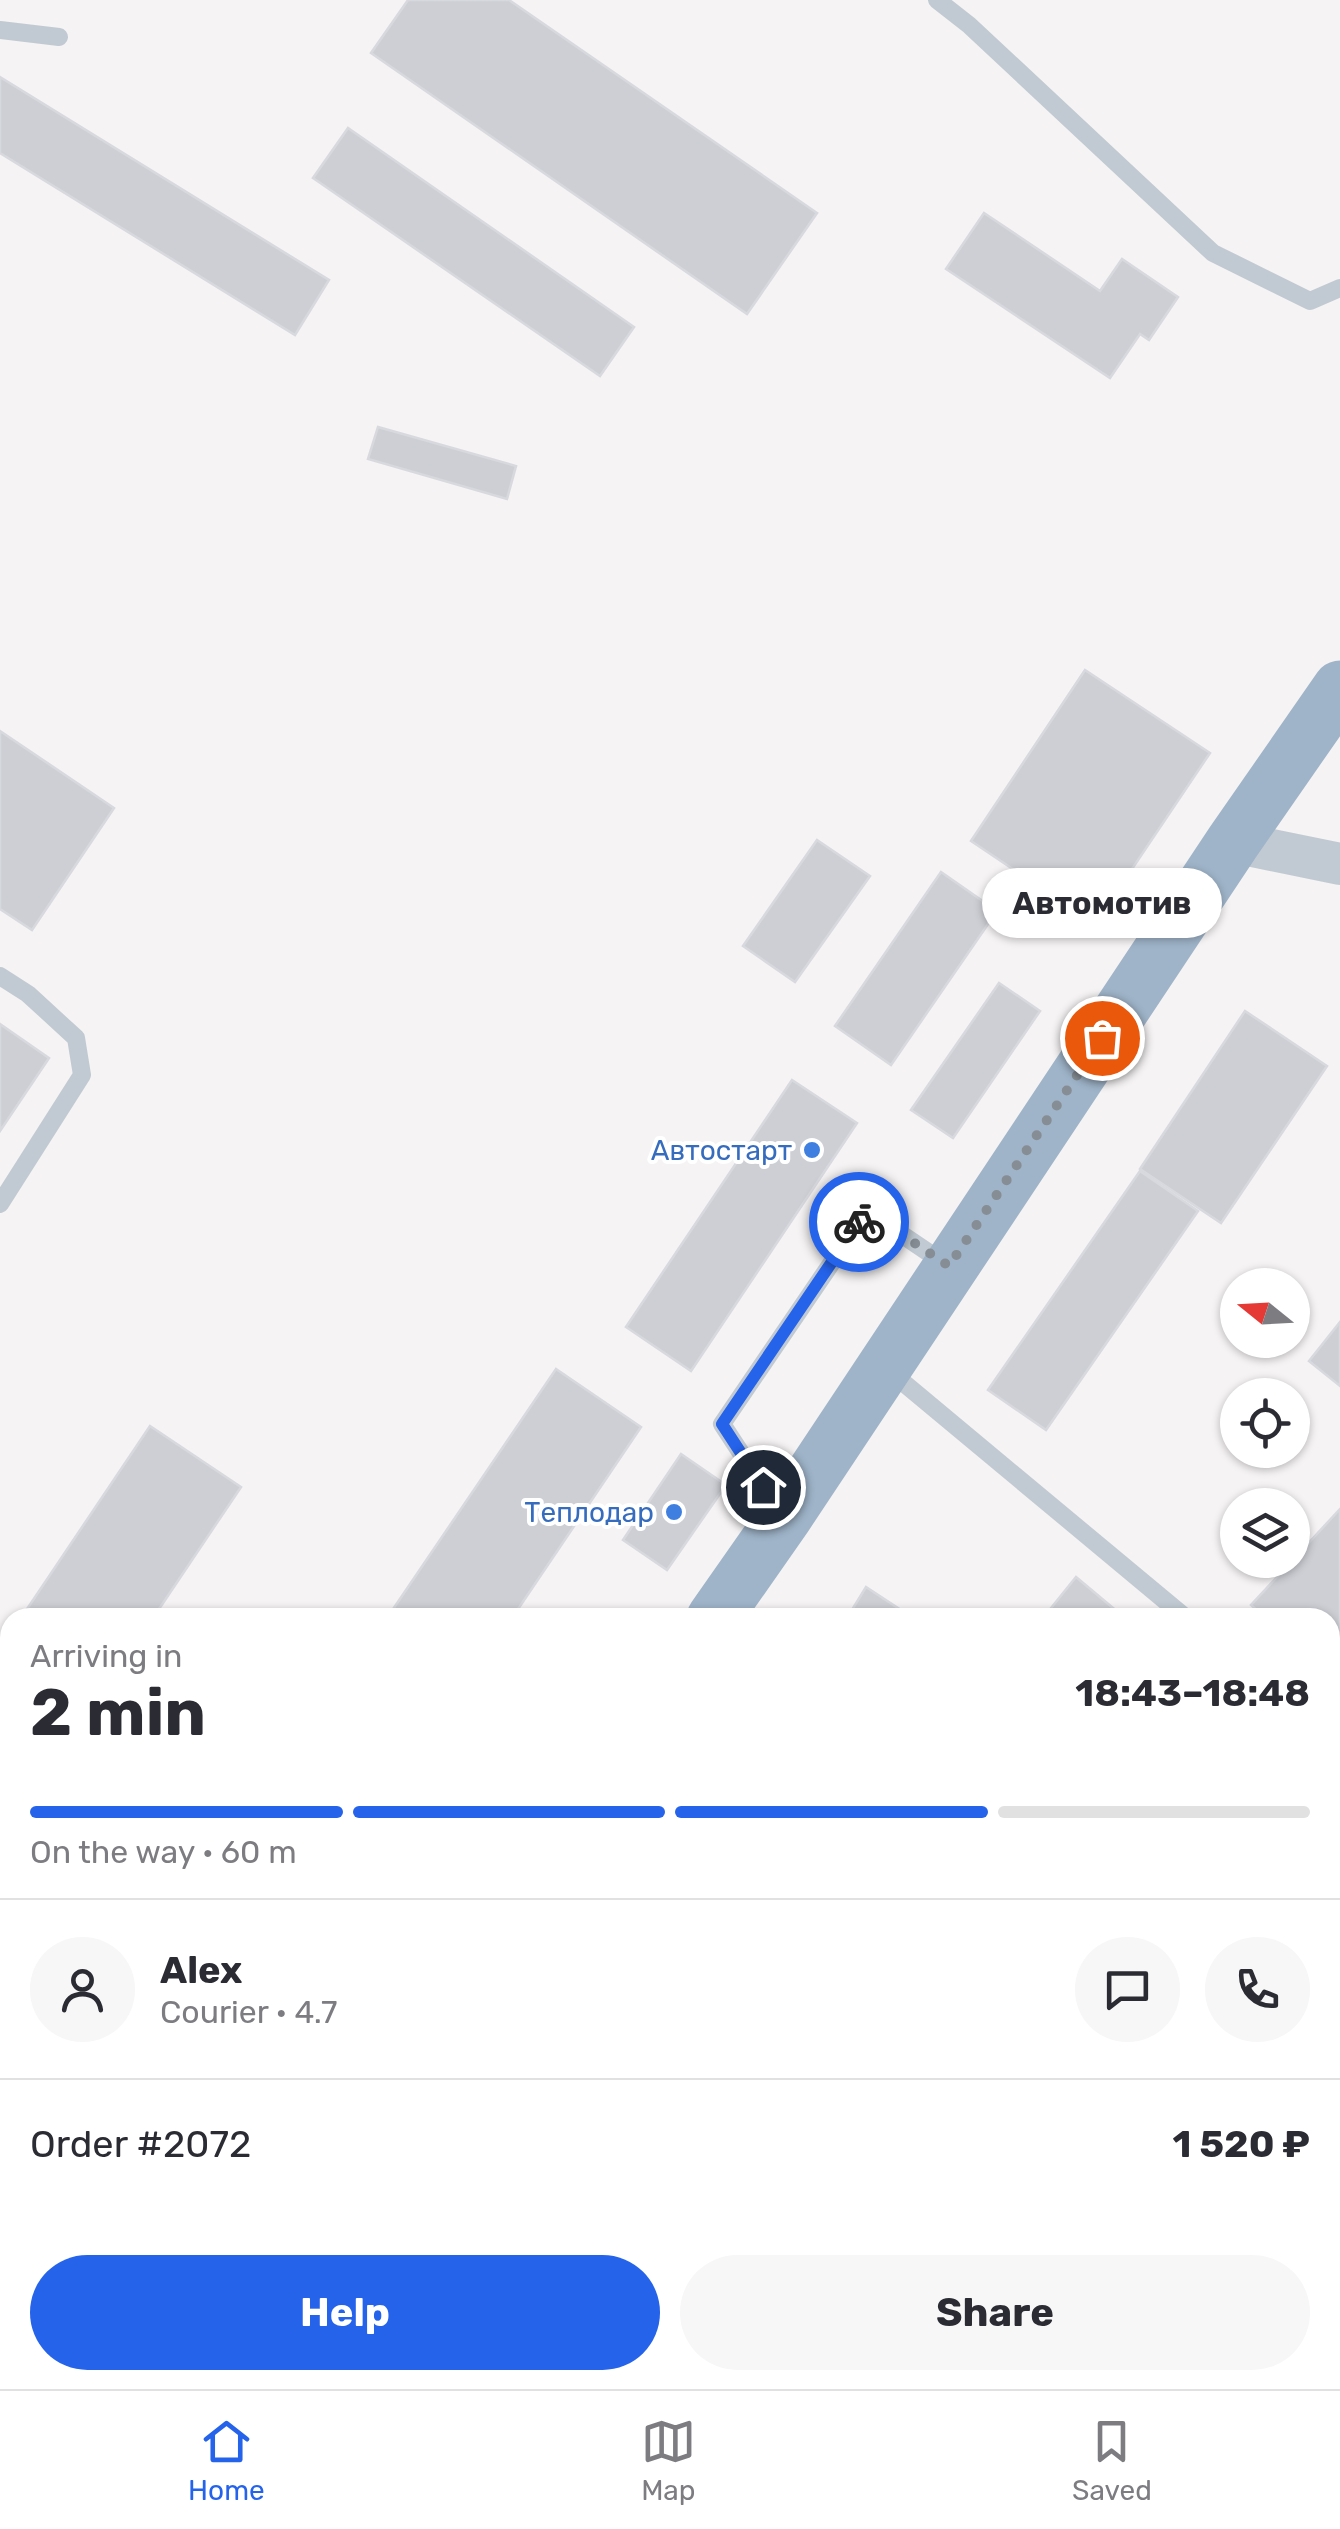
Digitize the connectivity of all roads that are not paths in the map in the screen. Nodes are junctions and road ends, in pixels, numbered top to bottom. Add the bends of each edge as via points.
1 (936, 0) edge
2 (0, 30) edge
3 (59, 38) dead end
4 (1340, 288) edge
5 (1340, 688) edge
6 (1232, 842) junction
7 (1340, 864) edge
8 (0, 976) edge
9 (0, 1204) edge
10 (949, 1266) junction
11 (883, 1366) junction
12 (784, 1518) junction
13 (721, 1608) edge
14 (1174, 1608) edge

1 - 4 lane via 1213,253 1310,301
2 - 3 lane
5 - 6 highway
6 - 7 street
6 - 10 highway
8 - 9 lane via 76,1038 82,1075
10 - 11 highway
10 - 12 lane via 866,1211 722,1424
11 - 12 highway
11 - 14 lane
12 - 13 highway

